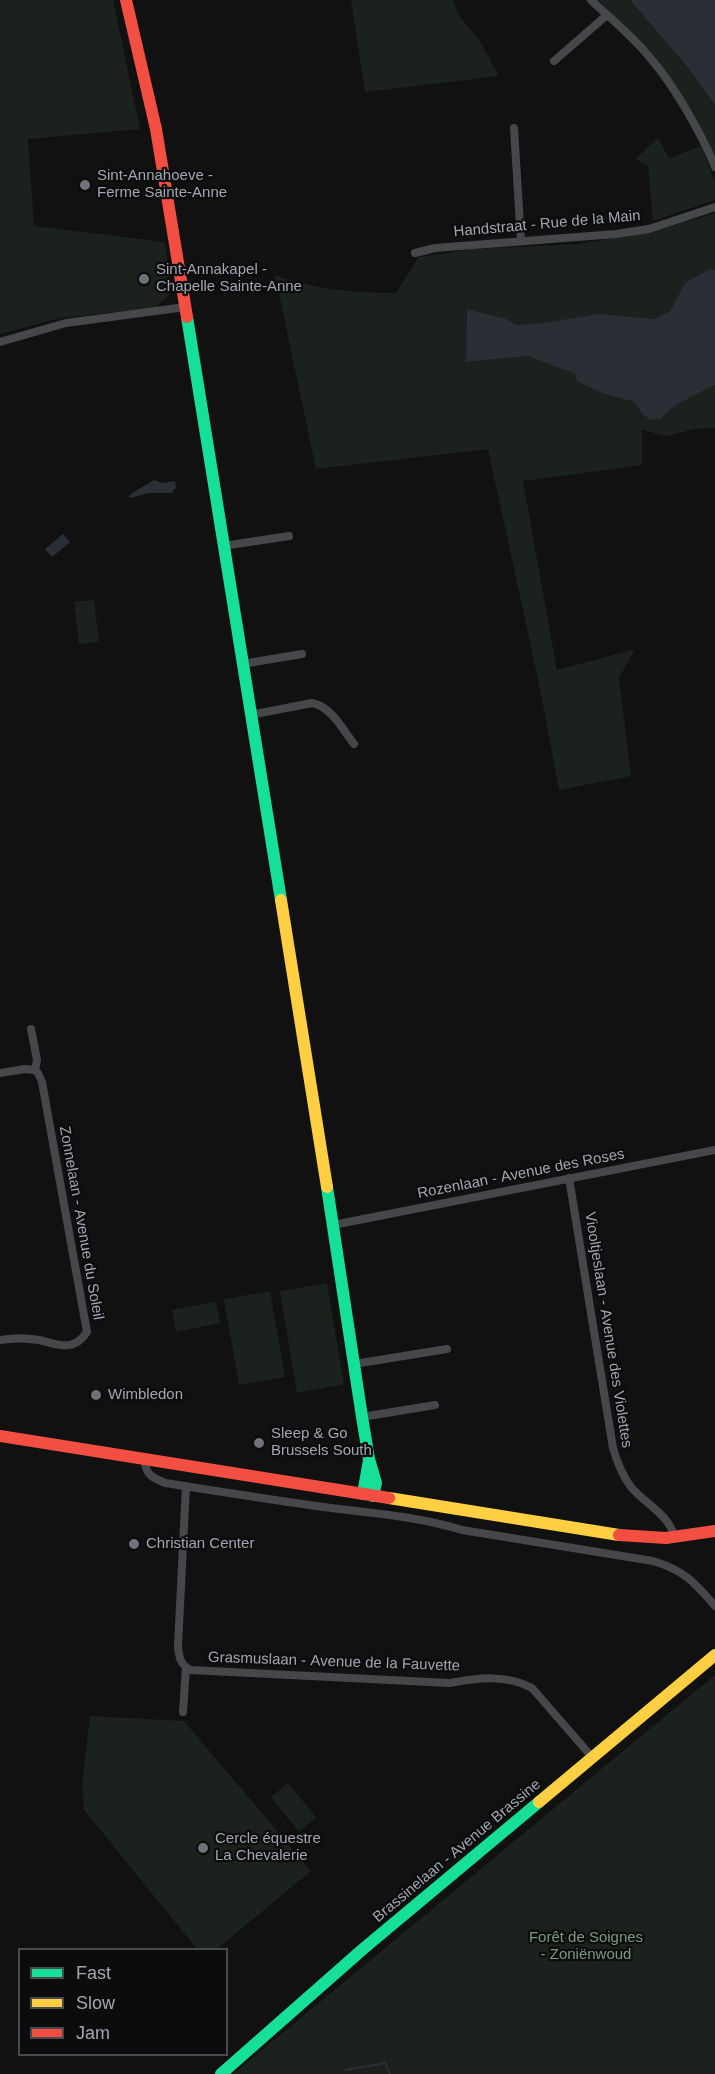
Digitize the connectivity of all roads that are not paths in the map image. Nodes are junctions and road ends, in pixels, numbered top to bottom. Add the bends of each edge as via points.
1 (126, 0) edge
2 (591, 0) edge
3 (607, 15) junction
4 (554, 61) dead end
5 (514, 128) dead end
6 (715, 167) edge
7 (715, 207) edge
8 (521, 241) junction
9 (415, 253) dead end
10 (185, 307) junction
11 (0, 342) edge
12 (289, 536) dead end
13 (223, 546) junction
14 (302, 654) dead end
15 (242, 664) junction
16 (250, 715) junction
17 (354, 744) dead end
18 (31, 1029) dead end
19 (35, 1070) junction
20 (0, 1073) edge
21 (715, 1150) edge
22 (569, 1178) junction
23 (333, 1225) junction
24 (0, 1340) edge
25 (447, 1349) dead end
26 (354, 1364) junction
27 (435, 1406) dead end
28 (362, 1417) junction
29 (0, 1436) edge
30 (145, 1460) junction
31 (186, 1486) junction
32 (368, 1495) junction
33 (715, 1531) edge
34 (674, 1537) junction
35 (715, 1606) edge
36 (715, 1655) edge
37 (186, 1667) junction
38 (183, 1712) dead end
39 (592, 1757) junction
40 (221, 2074) edge

1 - 10 street via 156,129
2 - 3 street
3 - 4 street
3 - 6 street via 651,58 667,80
5 - 8 street
7 - 8 street, Handstraat - Rue de la Main via 649,229
8 - 9 street, Handstraat - Rue de la Main
10 - 11 street via 66,323
10 - 13 street
12 - 13 street
13 - 15 street
14 - 15 street
15 - 16 street
16 - 17 street via 321,704
16 - 23 street
18 - 19 street, Zonnelaan - Avenue du Soleil via 38,1060
19 - 20 street
19 - 24 street, Zonnelaan - Avenue du Soleil via 42,1082 87,1332 82,1339 62,1346 38,1340
21 - 22 street, Rozenlaan - Avenue des Roses
22 - 23 street, Rozenlaan - Avenue des Roses
22 - 34 street, Viooltjeslaan - Avenue des Violettes via 613,1448 630,1486 670,1525
23 - 26 street
25 - 26 street
26 - 28 street
27 - 28 street
28 - 32 street via 369,1459
29 - 30 street
30 - 31 street via 145,1468 154,1478
30 - 32 street
31 - 35 street via 379,1512 462,1530 653,1561 673,1567 689,1578
31 - 37 street, Grasmuslaan - Avenue de la Fauvette via 178,1646 179,1660
32 - 34 street via 632,1538
33 - 34 street
36 - 39 street, Brassinelaan - Avenue Brassine
37 - 38 street, Grasmuslaan - Avenue de la Fauvette
37 - 39 street, Grasmuslaan - Avenue de la Fauvette via 450,1683 480,1678 520,1681 532,1688
39 - 40 street, Brassinelaan - Avenue Brassine

